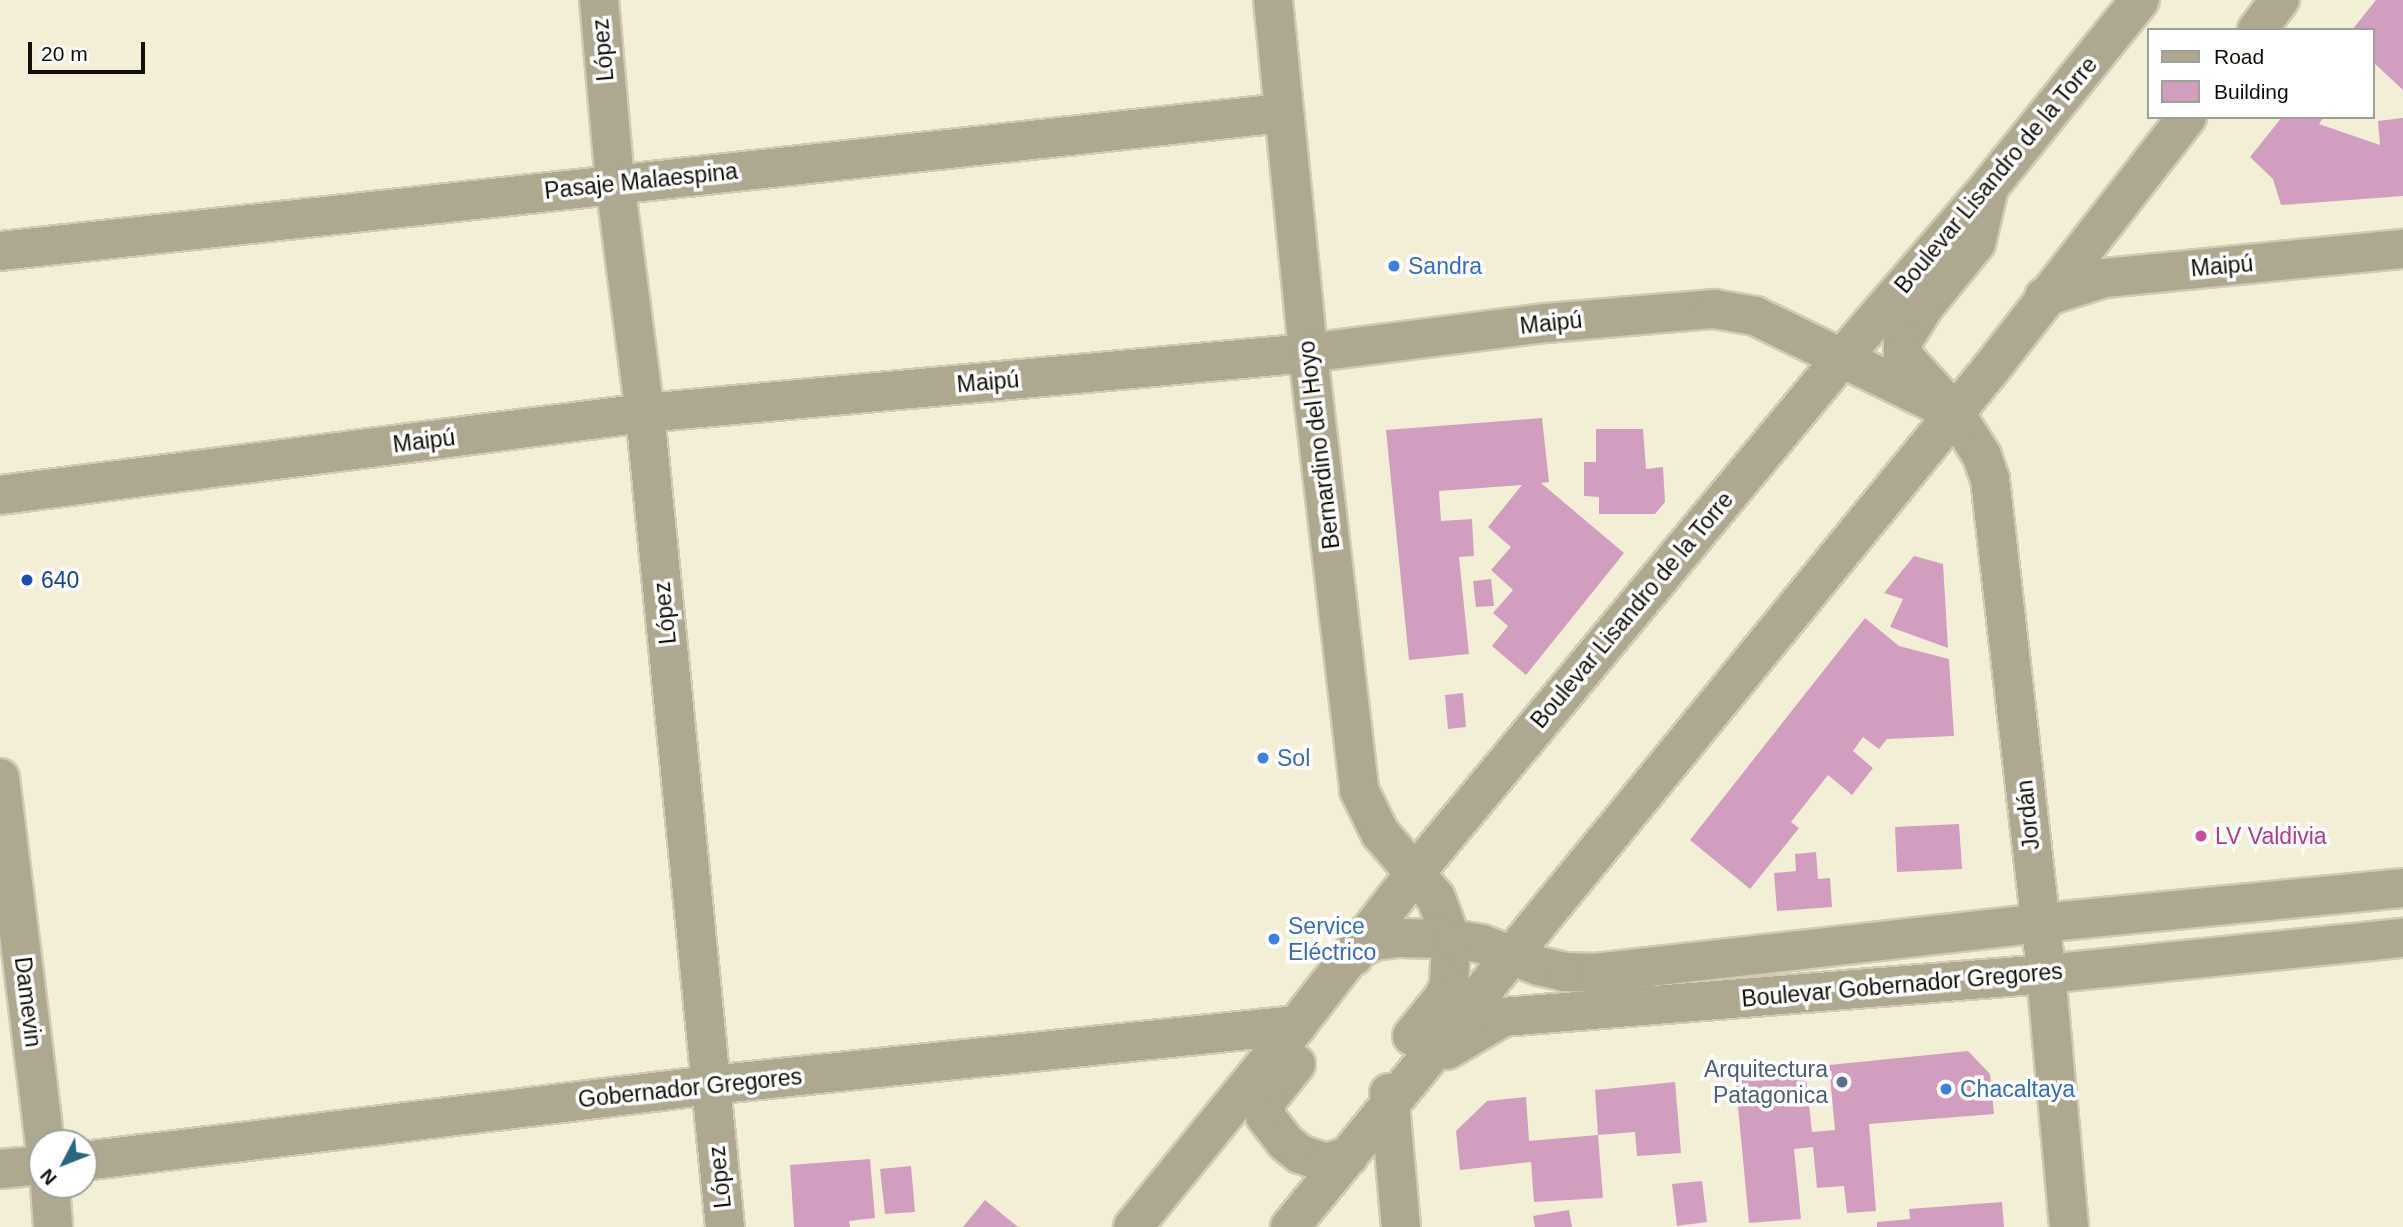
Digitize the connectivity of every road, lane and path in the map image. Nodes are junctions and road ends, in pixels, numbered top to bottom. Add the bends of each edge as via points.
1 (599, 0) edge
2 (1273, 0) edge
3 (2140, 0) edge
4 (2249, 0) edge
5 (2280, 0) edge
6 (2250, 28) edge
7 (2259, 28) edge
8 (1283, 113) junction
9 (2185, 119) edge
10 (615, 183) junction
11 (1989, 187) junction
12 (2403, 249) edge
13 (0, 251) edge
14 (2044, 297) junction
15 (1308, 353) junction
16 (1842, 358) junction
17 (645, 413) junction
18 (1955, 413) junction
19 (0, 495) edge
20 (0, 778) edge
21 (1415, 873) junction
22 (2403, 888) edge
23 (2040, 923) junction
24 (2403, 938) edge
25 (1451, 939) junction
26 (1355, 951) junction
27 (1512, 956) junction
28 (2046, 974) junction
29 (1297, 1026) junction
30 (1416, 1072) junction
31 (711, 1085) junction
32 (1390, 1105) junction
33 (43, 1129) edge
34 (1349, 1156) junction
35 (98, 1159) edge
36 (28, 1167) edge
37 (0, 1169) edge
38 (51, 1199) edge
39 (54, 1227) edge
40 (725, 1227) edge
41 (1133, 1227) edge
42 (1290, 1227) edge
43 (1401, 1227) edge
44 (2069, 1227) edge

1 - 10 street, López
2 - 8 street, Bernardino del Hoyo
3 - 11 street, Boulevar Lisandro de la Torre
4 - 6 street
5 - 7 street
8 - 10 street, Pasaje Malaespina
8 - 15 street, Bernardino del Hoyo
9 - 14 street
10 - 13 street, Pasaje Malaespina
10 - 17 street, López
11 - 16 street, Boulevar Lisandro de la Torre
11 - 18 street, Jordán via 1976,243 1903,340 1903,356
12 - 14 street, Maipú via 2105,278
14 - 18 street
15 - 16 street, Maipú via 1546,323 1714,309 1755,316
15 - 17 street, Maipú
15 - 21 street, Bernardino del Hoyo via 1359,790 1380,833
16 - 18 street, Maipú
16 - 21 street, Boulevar Lisandro de la Torre
17 - 19 street, Maipú
17 - 31 street, López
18 - 23 street, Jordán via 1982,456 1990,480
18 - 27 street
20 - 33 street, Damevin
21 - 25 street, Bernardino del Hoyo via 1436,898
21 - 26 street, Boulevar Lisandro de la Torre
22 - 23 street, Boulevar Gobernador Gregores
23 - 27 street, Boulevar Gobernador Gregores via 1595,973 1565,972
23 - 28 street, Jordán
24 - 28 street, Boulevar Gobernador Gregores
25 - 26 street, Boulevar Gobernador Gregores via 1399,937 1374,941
25 - 27 street, Boulevar Gobernador Gregores via 1482,944
25 - 32 street via 1449,986 1392,1063
26 - 29 street, Boulevar Lisandro de la Torre
26 - 34 street via 1351,989 1341,1009 1266,1100 1265,1116 1300,1154 1326,1163
27 - 30 street
28 - 30 street, Boulevar Gobernador Gregores via 1503,1017
28 - 44 street, Jordán
29 - 31 street, Gobernador Gregores
29 - 41 street, Boulevar Lisandro de la Torre
30 - 32 street
31 - 35 street, Gobernador Gregores
31 - 40 street, López
32 - 34 street
32 - 43 street
34 - 42 street
36 - 37 street
38 - 39 street

